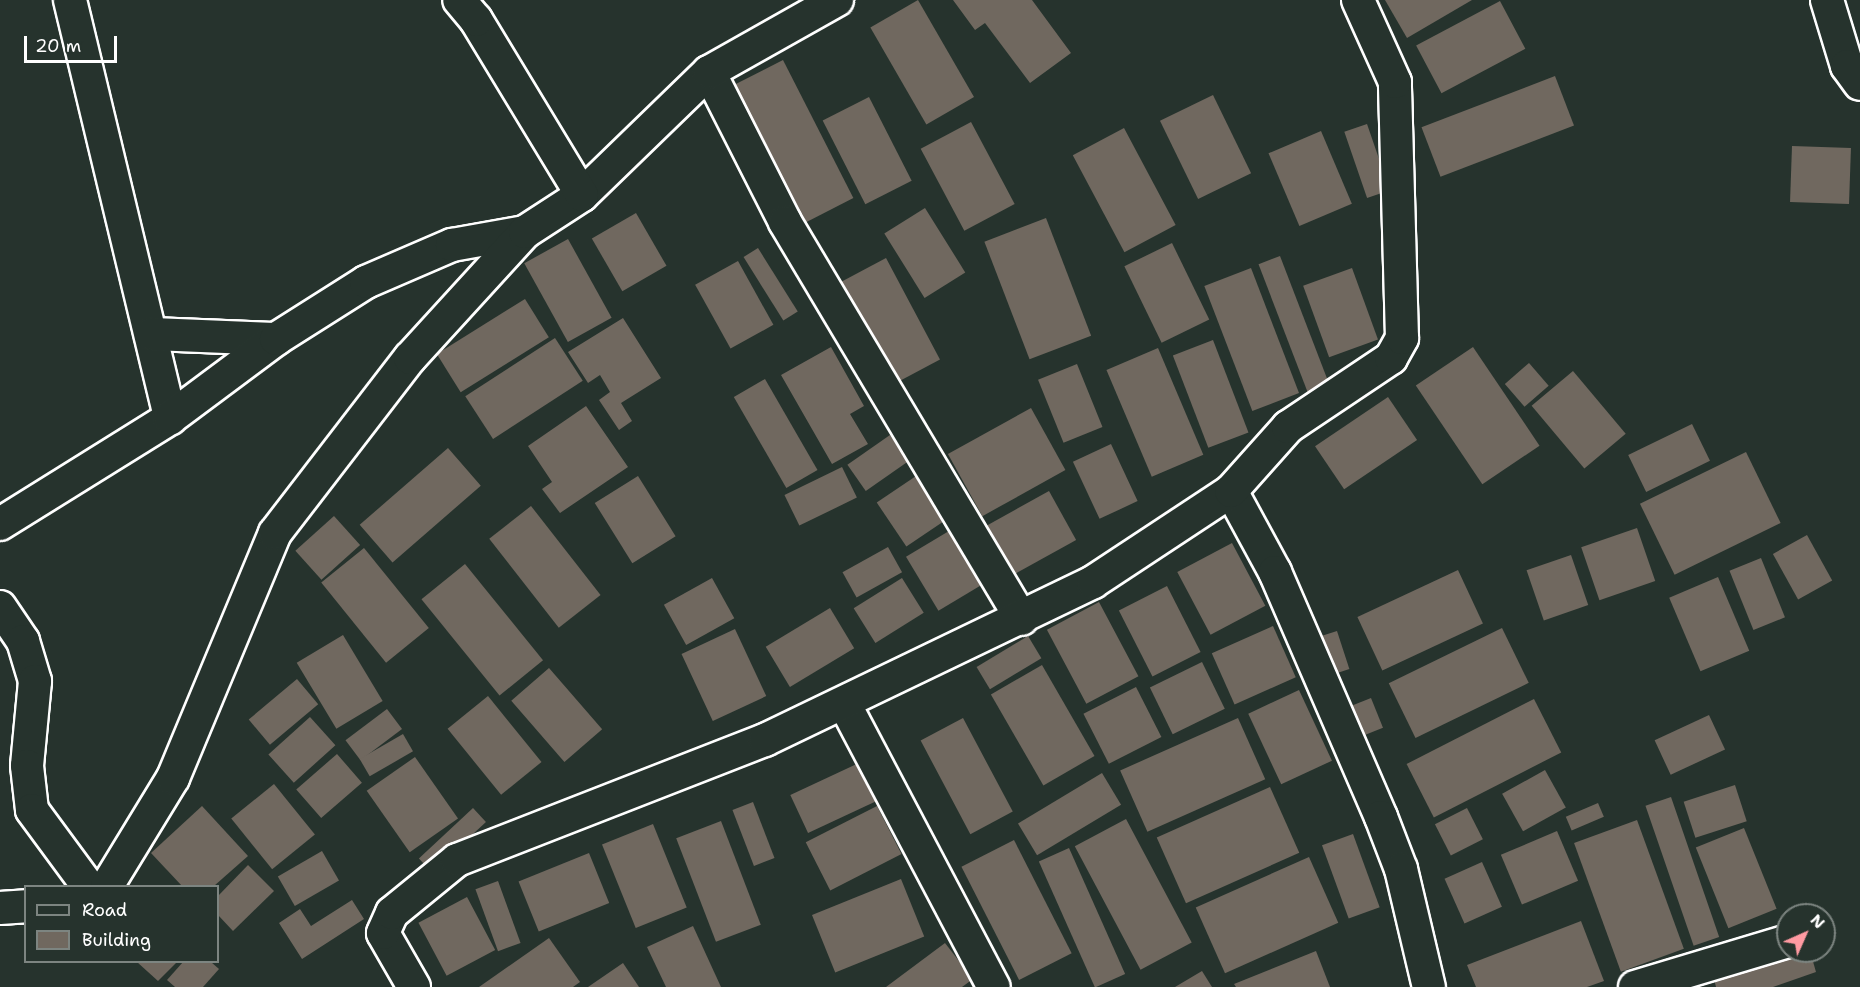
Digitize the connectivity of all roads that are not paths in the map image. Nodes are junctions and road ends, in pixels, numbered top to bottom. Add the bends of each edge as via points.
1 (70, 0) edge
2 (459, 0) edge
3 (837, 0) edge
4 (1358, 0) edge
5 (1827, 0) edge
6 (709, 72) junction
7 (1860, 84) edge
8 (582, 195) junction
9 (525, 232) junction
10 (152, 334) junction
11 (276, 339) junction
12 (170, 418) junction
13 (1231, 491) junction
14 (0, 524) edge
15 (0, 607) edge
16 (1022, 619) junction
17 (844, 703) junction
18 (87, 885) edge
19 (108, 885) edge
20 (24, 906) edge
21 (0, 908) edge
22 (1776, 945) edge
23 (414, 987) edge
24 (994, 987) edge
25 (1429, 987) edge
26 (1635, 987) edge

1 - 10 street
2 - 8 street via 476,20
3 - 6 street
4 - 13 street via 1395,82 1402,338 1391,358 1288,427
5 - 7 street via 1847,66
6 - 8 street
6 - 16 street via 785,222
8 - 9 street
9 - 11 street via 452,245 366,282
9 - 19 street via 410,358 275,533 173,778
10 - 11 street
10 - 12 street
11 - 12 street
12 - 14 street
13 - 16 street via 1093,582
13 - 25 street via 1275,572 1381,817 1401,869
15 - 18 street via 24,641 35,681 27,766 32,810
16 - 17 street
17 - 23 street via 765,740 457,860 392,913 383,933
17 - 24 street
20 - 21 street
22 - 26 street

